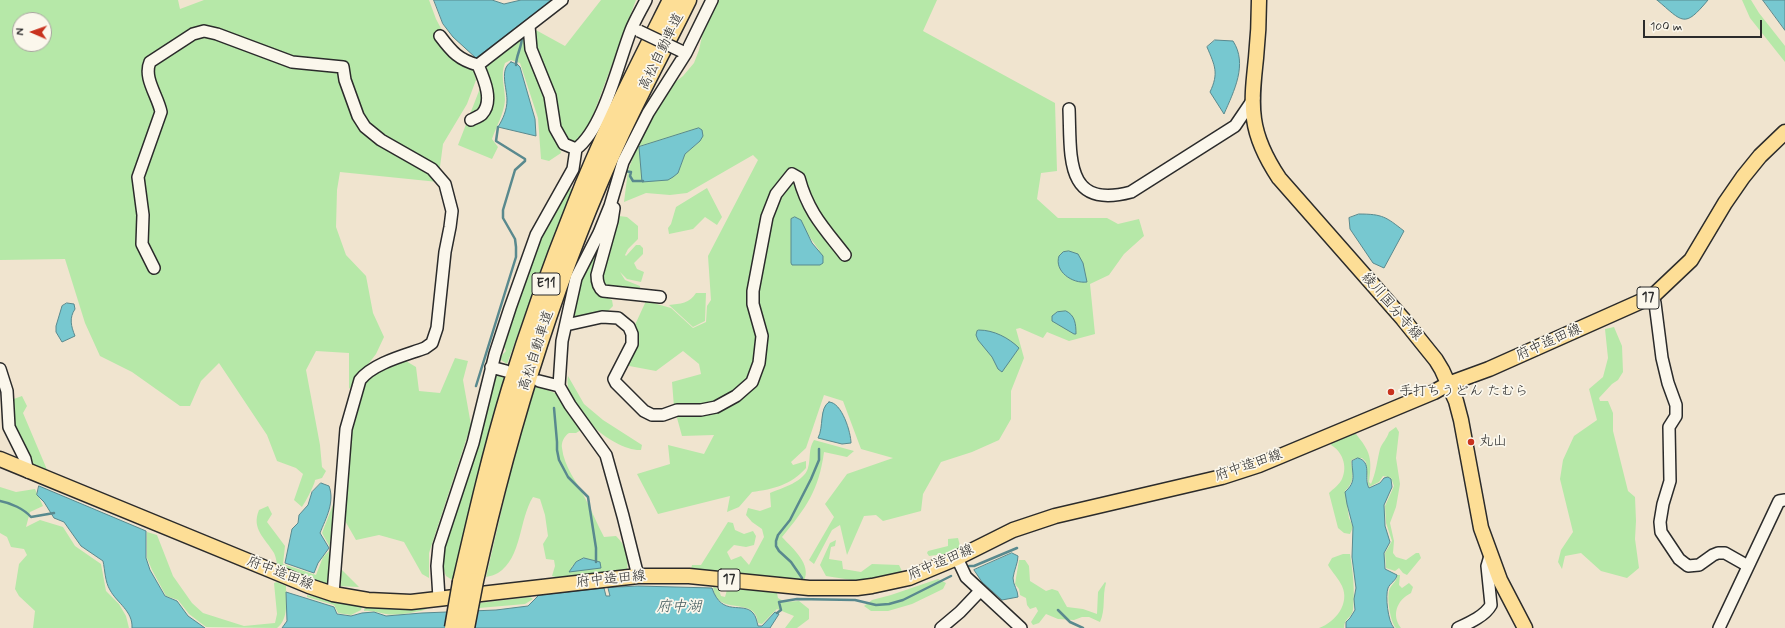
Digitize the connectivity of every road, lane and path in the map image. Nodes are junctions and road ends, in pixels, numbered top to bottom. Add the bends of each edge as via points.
1 (562, 0) edge
2 (646, 0) edge
3 (671, 0) edge
4 (688, 0) edge
5 (712, 0) edge
6 (1259, 0) edge
7 (635, 29) junction
8 (523, 30) junction
9 (440, 36) dead end
10 (683, 52) junction
11 (478, 65) junction
12 (1256, 94) junction
13 (1069, 109) dead end
14 (471, 120) dead end
15 (1785, 132) edge
16 (576, 149) junction
17 (611, 204) junction
18 (845, 255) dead end
19 (154, 268) dead end
20 (1653, 296) junction
21 (660, 297) dead end
22 (566, 325) junction
23 (491, 367) junction
24 (0, 369) edge
25 (506, 371) dead end
26 (539, 381) dead end
27 (1448, 384) junction
28 (559, 386) junction
29 (0, 459) edge
30 (28, 472) junction
31 (1785, 500) edge
32 (1490, 556) junction
33 (957, 558) junction
34 (1748, 566) junction
35 (638, 576) junction
36 (468, 581) junction
37 (980, 591) junction
38 (333, 594) junction
39 (439, 598) junction
40 (452, 628) edge
41 (466, 628) edge
42 (942, 628) edge
43 (1021, 628) edge
44 (1458, 628) edge
45 (1525, 628) edge
46 (1719, 628) edge

1 - 8 street
2 - 7 street
3 - 36 highway, 高松自動車道 / E11 via 608,128 575,205 536,310 490,461
4 - 36 highway, 高松自動車道 / E11 via 621,134 547,318
5 - 10 street
6 - 12 main road, 綾川国分寺線
7 - 10 street, bridge
7 - 16 street via 592,130 584,144
8 - 11 street
8 - 16 street via 550,96 555,128 564,144
9 - 11 street via 451,50 465,61
10 - 17 street via 633,140 623,162
11 - 14 street via 485,82 487,106 482,114
12 - 13 street via 1235,126 1131,192 1116,196 1089,192 1078,182 1071,158
12 - 27 main road, 綾川国分寺線 via 1254,118 1257,132 1268,161 1279,178 1403,319 1436,360
15 - 20 main road, 府中造田線 / 17 via 1743,177 1691,260
16 - 23 street via 573,169 536,235
17 - 21 street via 614,206 612,221 597,275 600,288 603,291
17 - 22 street via 576,278
18 - 22 street via 813,214 804,197 799,178 792,174 776,194 767,217 753,291 752,304 762,336 759,363 752,382 736,396 716,407 677,410 663,415 648,413 614,379 632,344 629,327 618,318 602,317
19 - 38 street via 142,244 138,184 140,170 161,112 148,68 150,62 193,34 204,31 217,34 292,62 343,67 358,116 365,127 381,140 432,169 445,184 452,211 444,252 437,328 432,344 365,373 360,380 346,429
20 - 27 main road, 府中造田線 / 17 via 1489,369
20 - 34 street via 1662,358 1676,405 1676,416 1669,427 1670,481 1663,504 1661,532 1679,559 1688,566 1699,565 1718,553
22 - 28 street via 562,342
23 - 25 street
23 - 39 street via 473,443 439,546
24 - 30 street via 8,391 9,427 25,459
26 - 28 street
27 - 32 main road, 綾川国分寺線 via 1461,420 1481,528
27 - 33 main road, 府中造田線 / 17 via 1259,465 1222,477 1055,516 1013,530
28 - 35 street via 606,456
29 - 30 main road, 府中造田線 / 17
30 - 38 main road, 府中造田線 / 17
31 - 34 street via 1778,501
32 - 44 street via 1488,566 1491,605 1471,622
32 - 45 main road, 綾川国分寺線
33 - 35 main road, 府中造田線 / 17 via 909,578 857,588 809,588 689,576
33 - 37 street via 966,577
34 - 46 street
35 - 39 main road, 府中造田線 / 17
36 - 40 highway, 高松自動車道 / E11, bridge
36 - 41 highway, 高松自動車道 / E11, bridge
37 - 42 street
37 - 43 street
38 - 39 main road, 府中造田線 / 17 via 368,600 411,602

